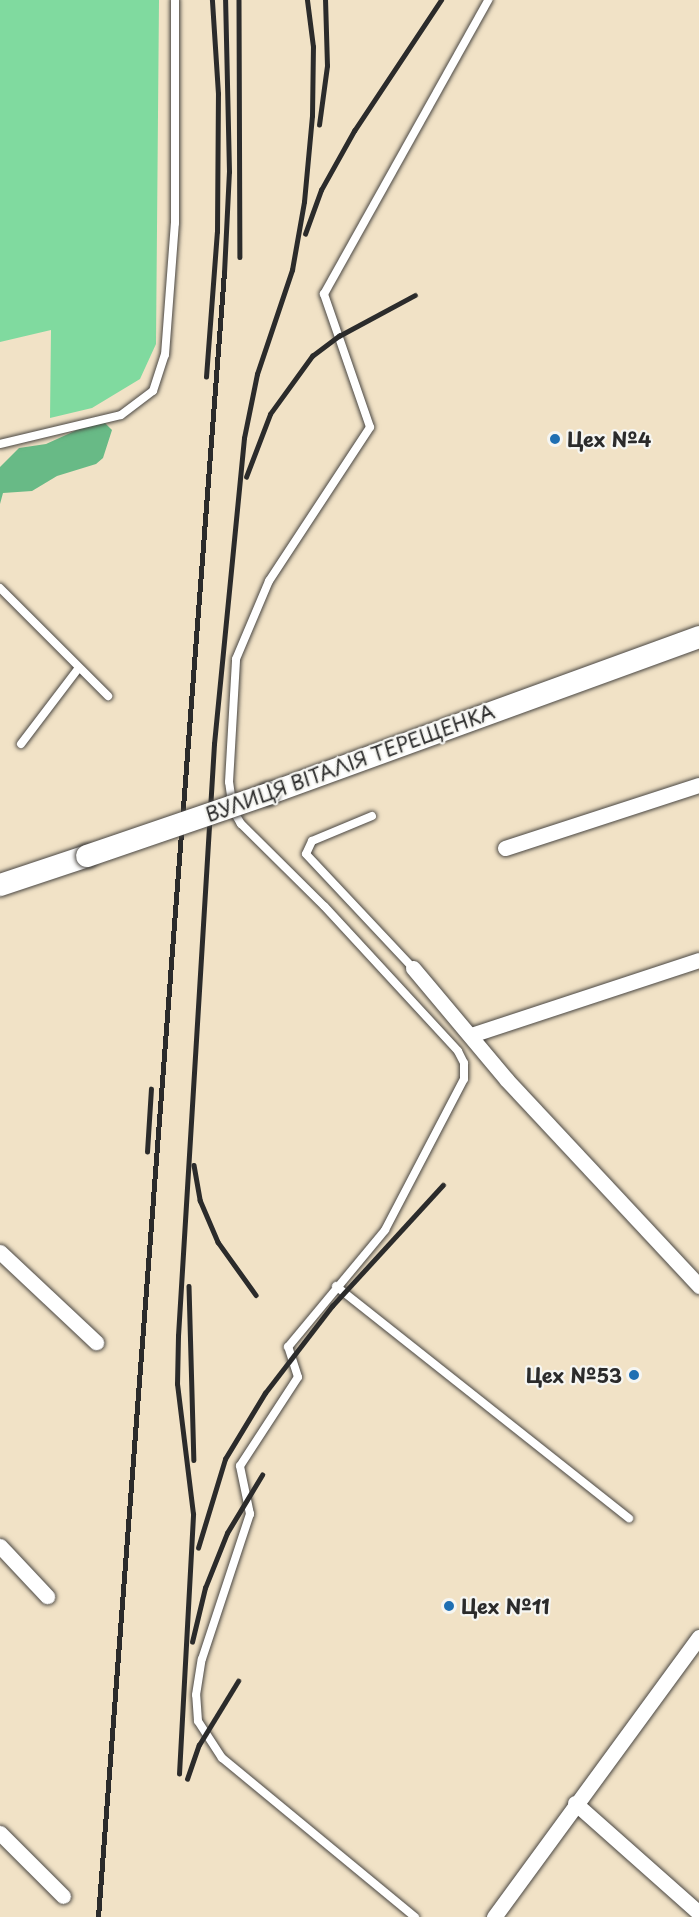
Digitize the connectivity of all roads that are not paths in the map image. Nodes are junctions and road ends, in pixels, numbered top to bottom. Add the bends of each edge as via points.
1 (175, 0) edge
2 (488, 0) edge
3 (0, 444) edge
4 (0, 588) edge
5 (699, 637) edge
6 (78, 669) junction
7 (108, 696) dead end
8 (21, 744) dead end
9 (699, 785) edge
10 (372, 816) dead end
11 (505, 848) dead end
12 (0, 885) edge
13 (699, 960) edge
14 (413, 968) joint
15 (471, 1035) junction
16 (0, 1252) edge
17 (697, 1283) edge
18 (336, 1286) junction
19 (96, 1342) dead end
20 (628, 1518) dead end
21 (0, 1546) edge
22 (47, 1596) dead end
23 (699, 1637) edge
24 (575, 1803) junction
25 (0, 1833) edge
26 (63, 1896) dead end
27 (699, 1913) edge
28 (415, 1917) edge
29 (494, 1917) edge

1 - 3 lane via 175,224 165,355 153,391 121,415
2 - 18 lane via 324,294 370,427 269,581 236,659 230,782 233,810 241,824 324,906 464,1063 464,1079 385,1230
4 - 6 lane
5 - 12 main road, ВУЛИЦЯ ВІТАЛІЯ ТЕРЕЩЕНКА, bridge via 268,794
6 - 7 lane
6 - 8 lane
9 - 11 street
10 - 14 lane via 312,841 306,854
13 - 15 street
14 - 15 street
15 - 17 street via 507,1080
16 - 19 street
18 - 20 lane
18 - 28 lane via 288,1347 298,1377 240,1466 250,1514 202,1659 196,1695 198,1721 222,1758
21 - 22 street
23 - 24 street
24 - 27 street
24 - 29 street
25 - 26 street

